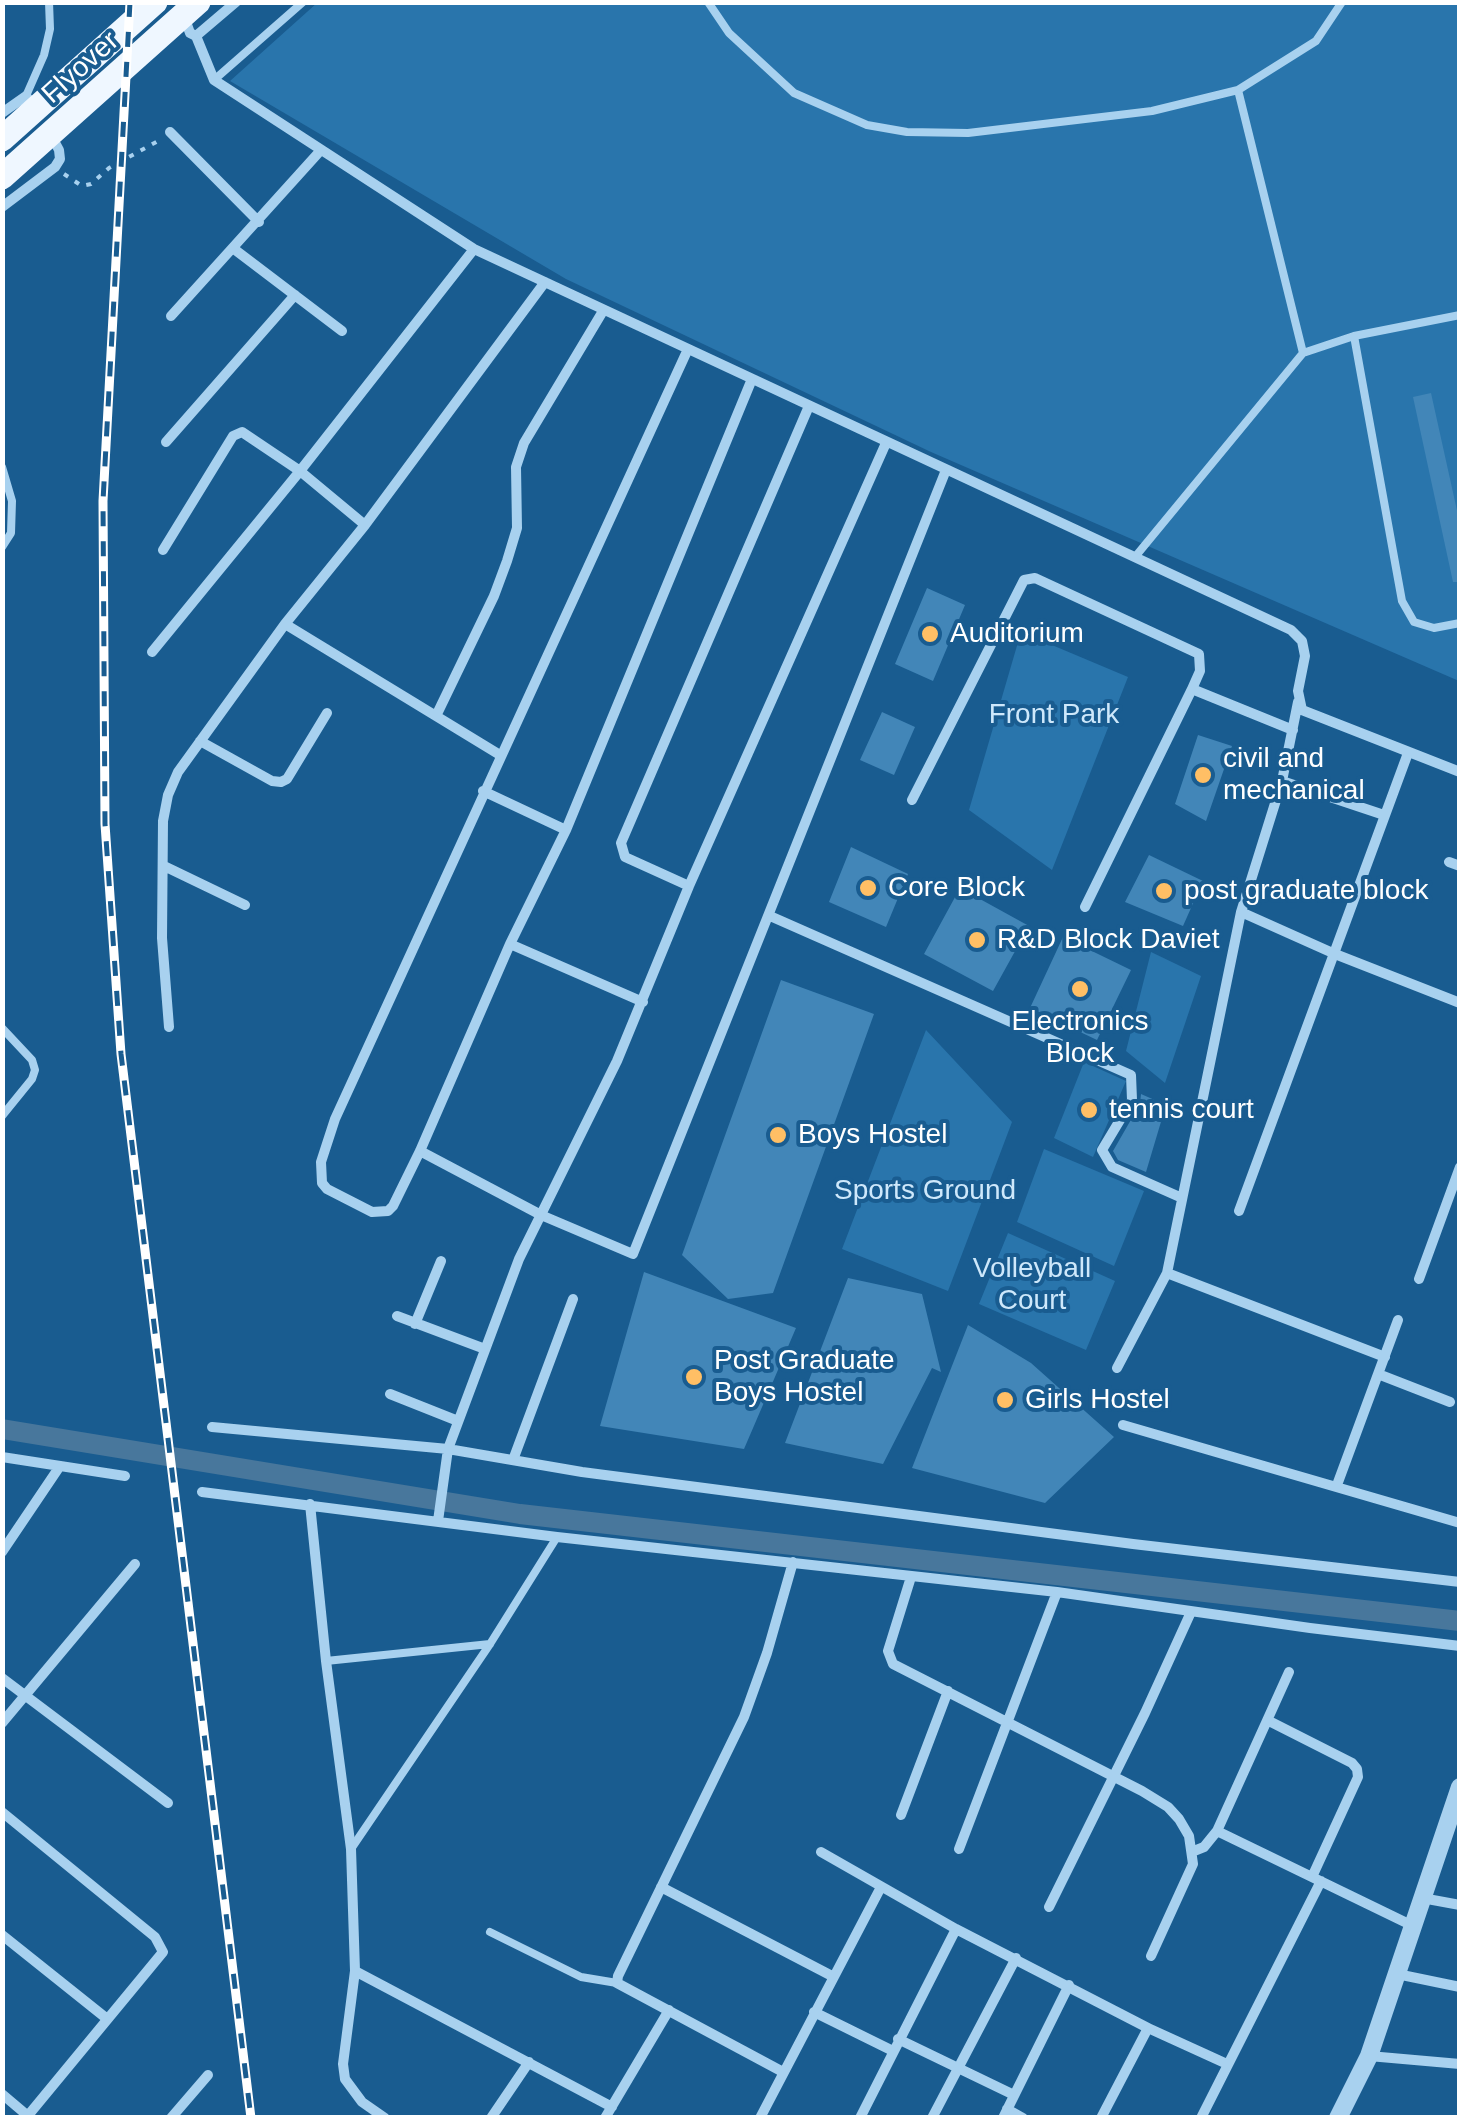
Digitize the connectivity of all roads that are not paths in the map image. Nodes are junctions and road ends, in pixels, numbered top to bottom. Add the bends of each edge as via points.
1 (48, 2) edge
2 (155, 2) edge
3 (180, 2) edge
4 (198, 2) edge
5 (236, 2) edge
6 (303, 2) edge
7 (708, 2) edge
8 (1342, 2) edge
9 (196, 36) junction
10 (214, 80) junction
11 (1238, 90) junction
12 (26, 96) junction
13 (2, 112) edge
14 (170, 132) road end
15 (2, 139) edge
16 (321, 150) junction
17 (2, 177) edge
18 (2, 208) edge
19 (259, 222) junction
20 (474, 249) junction
21 (234, 250) junction
22 (545, 282) junction
23 (296, 295) junction
24 (603, 312) junction
25 (1460, 315) edge
26 (172, 316) dead end
27 (342, 331) dead end
28 (1354, 336) junction
29 (688, 349) junction
30 (1303, 353) junction
31 (752, 379) junction
32 (809, 406) junction
33 (166, 442) dead end
34 (886, 443) junction
35 (2, 466) edge
36 (946, 470) junction
37 (300, 471) junction
38 (365, 525) junction
39 (2, 547) edge
40 (163, 550) dead end
41 (1135, 558) junction
42 (1460, 623) edge
43 (286, 624) junction
44 (152, 652) dead end
45 (1192, 689) junction
46 (1298, 702) junction
47 (326, 712) dead end
48 (436, 716) junction
49 (1292, 730) junction
50 (200, 742) junction
51 (1408, 752) junction
52 (500, 755) junction
53 (1460, 772) edge
54 (1282, 780) junction
55 (484, 791) junction
56 (912, 800) dead end
57 (1384, 815) junction
58 (566, 830) junction
59 (164, 866) junction
60 (689, 886) junction
61 (245, 905) dead end
62 (1085, 907) dead end
63 (1241, 912) junction
64 (770, 916) junction
65 (510, 944) junction
66 (1335, 954) junction
67 (643, 1002) junction
68 (1460, 1003) edge
69 (169, 1027) dead end
70 (2, 1028) edge
71 (2, 1116) edge
72 (420, 1151) junction
73 (1460, 1168) edge
74 (1182, 1198) junction
75 (1239, 1211) dead end
76 (541, 1215) junction
77 (441, 1261) dead end
78 (1166, 1274) junction
79 (1420, 1279) dead end
80 (573, 1299) dead end
81 (396, 1316) dead end
82 (1398, 1320) dead end
83 (415, 1324) junction
84 (485, 1349) junction
85 (1385, 1357) junction
86 (1117, 1368) dead end
87 (1378, 1374) junction
88 (390, 1394) dead end
89 (1450, 1402) dead end
90 (458, 1421) junction
91 (1123, 1425) dead end
92 (212, 1427) dead end
93 (448, 1449) junction
94 (2, 1457) edge
95 (513, 1460) junction
96 (60, 1466) junction
97 (125, 1476) dead end
98 (1338, 1485) junction
99 (202, 1492) dead end
100 (310, 1504) junction
101 (438, 1521) junction
102 (1460, 1523) edge
103 (557, 1537) junction
104 (2, 1552) edge
105 (792, 1562) junction
106 (135, 1564) dead end
107 (911, 1577) junction
108 (1460, 1582) edge
109 (1057, 1592) junction
110 (1192, 1612) junction
111 (490, 1644) junction
112 (1460, 1646) edge
113 (326, 1661) junction
114 (1290, 1672) dead end
115 (2, 1678) edge
116 (948, 1691) junction
117 (23, 1695) junction
118 (1008, 1721) junction
119 (1269, 1721) junction
120 (2, 1723) edge
121 (1112, 1777) junction
122 (1460, 1787) edge
123 (168, 1804) dead end
124 (2, 1812) edge
125 (1455, 1813) edge
126 (901, 1816) dead end
127 (1217, 1831) junction
128 (351, 1849) junction
129 (959, 1849) dead end
130 (822, 1852) dead end
131 (1194, 1852) junction
132 (1316, 1879) junction
133 (881, 1887) junction
134 (661, 1888) junction
135 (1422, 1898) junction
136 (1460, 1905) edge
137 (1049, 1907) dead end
138 (1413, 1926) junction
139 (956, 1928) junction
140 (490, 1932) dead end
141 (2, 1935) edge
142 (1152, 1956) dead end
143 (1016, 1958) junction
144 (356, 1972) junction
145 (1397, 1974) junction
146 (832, 1976) junction
147 (617, 1983) junction
148 (1069, 1986) junction
149 (1460, 1986) edge
150 (669, 2010) junction
151 (814, 2012) junction
152 (106, 2018) junction
153 (1148, 2028) junction
154 (898, 2040) junction
155 (892, 2051) junction
156 (1369, 2056) junction
157 (528, 2062) junction
158 (1227, 2064) junction
159 (1460, 2064) edge
160 (957, 2067) junction
161 (783, 2072) junction
162 (208, 2076) dead end
163 (2, 2094) edge
164 (1012, 2094) junction
165 (612, 2106) junction
166 (1005, 2113) edge
167 (27, 2117) edge
168 (1340, 2117) edge
169 (171, 2118) edge
170 (385, 2118) edge
171 (491, 2118) edge
172 (605, 2118) edge
173 (760, 2118) edge
174 (860, 2118) edge
175 (932, 2118) edge
176 (1023, 2118) edge
177 (1101, 2118) edge
178 (1201, 2118) edge

1 - 12 lane via 47,42
2 - 15 main road, Flyover
3 - 9 street
4 - 17 main road, Flyover
5 - 9 street
6 - 10 lane
7 - 11 lane via 729,34 794,93 867,126 968,132 1152,110
8 - 11 lane via 1316,41
9 - 10 street
10 - 16 street
11 - 30 lane
12 - 13 street
12 - 18 street via 60,160
14 - 19 street
16 - 19 street
16 - 20 street
19 - 21 street
20 - 22 street
20 - 37 street
21 - 23 street
21 - 26 street
22 - 24 street
22 - 38 street
23 - 27 street
23 - 33 street
24 - 29 street
24 - 48 street via 524,443 508,561
25 - 28 lane
28 - 30 lane
28 - 42 lane via 1402,600 1414,622 1434,628
29 - 31 street
29 - 52 street
30 - 41 lane
31 - 32 street
31 - 58 street
32 - 34 street
32 - 60 street via 622,844 626,857
34 - 36 street
34 - 60 street
35 - 39 lane via 12,501 10,534
36 - 41 street
36 - 64 street
37 - 38 street
37 - 40 street via 249,434 237,433
37 - 44 street
38 - 43 street
41 - 46 street via 1290,630 1305,656
43 - 48 street
43 - 50 street
45 - 49 street
45 - 56 street via 1199,654 1035,578 1024,580
45 - 62 street
46 - 49 street
46 - 51 street via 1310,715
47 - 50 street via 282,782
48 - 52 street
49 - 54 street
50 - 59 street via 168,795
51 - 53 street
51 - 57 street
52 - 55 street
54 - 57 street
54 - 63 street
55 - 58 street
55 - 72 street via 335,1119 321,1162 322,1182 372,1212 388,1211
57 - 66 street
58 - 65 street
59 - 61 street
59 - 69 street
60 - 67 street
63 - 66 street
63 - 74 street
64 - 74 street via 1131,1075 1132,1100 1102,1150 1112,1168
64 - 76 street via 632,1254
65 - 67 street
65 - 72 street
66 - 68 street
66 - 75 street
67 - 76 street
70 - 71 lane via 36,1070
72 - 76 street
73 - 79 street
74 - 78 street
76 - 84 street
77 - 83 street
78 - 85 street
78 - 86 street
80 - 95 street
81 - 83 street
82 - 85 street
83 - 84 street
84 - 90 street
85 - 87 street
87 - 89 street
87 - 98 street
88 - 90 street
90 - 93 street
91 - 98 street
92 - 93 street
93 - 95 street
93 - 101 street
94 - 96 street
95 - 108 street
96 - 97 street
96 - 104 street
98 - 102 street
99 - 100 street
100 - 101 street
100 - 113 street
101 - 103 street
103 - 105 street
103 - 111 lane
105 - 107 street
105 - 134 street via 744,1717
106 - 117 street
107 - 109 street
107 - 116 street via 889,1658
109 - 110 street
109 - 118 street
110 - 112 street
110 - 121 street
111 - 113 lane
111 - 128 lane
113 - 128 street
114 - 119 street
115 - 117 street
116 - 118 street
116 - 126 street
117 - 120 street
117 - 123 street
118 - 121 street
118 - 129 street
119 - 127 street
119 - 132 street via 1357,1769
121 - 131 street via 1168,1807
121 - 137 street
122 - 125 street
124 - 152 street via 160,1944 161,1957
125 - 135 street
127 - 131 street
127 - 132 street
128 - 144 street
130 - 133 street
131 - 142 street
132 - 138 street
132 - 158 street
133 - 139 street
133 - 146 street
134 - 146 street
134 - 147 street
135 - 136 street
135 - 138 street
138 - 145 street
139 - 143 street
139 - 154 street
140 - 147 lane via 581,1977
141 - 152 street
143 - 148 street
143 - 160 street
144 - 157 street
144 - 170 street via 345,2079
145 - 149 street
145 - 156 street
146 - 151 street
147 - 150 street
148 - 153 street
148 - 164 street
150 - 161 street
150 - 165 street
151 - 155 street
151 - 161 street
152 - 167 street
153 - 158 street
153 - 177 street
154 - 155 street
154 - 160 street
155 - 174 street
156 - 159 street
156 - 168 street
157 - 165 street
157 - 171 street
158 - 178 street
160 - 164 street
160 - 175 street
161 - 173 street
162 - 169 street
163 - 167 street
164 - 166 street
165 - 172 street
166 - 176 street

